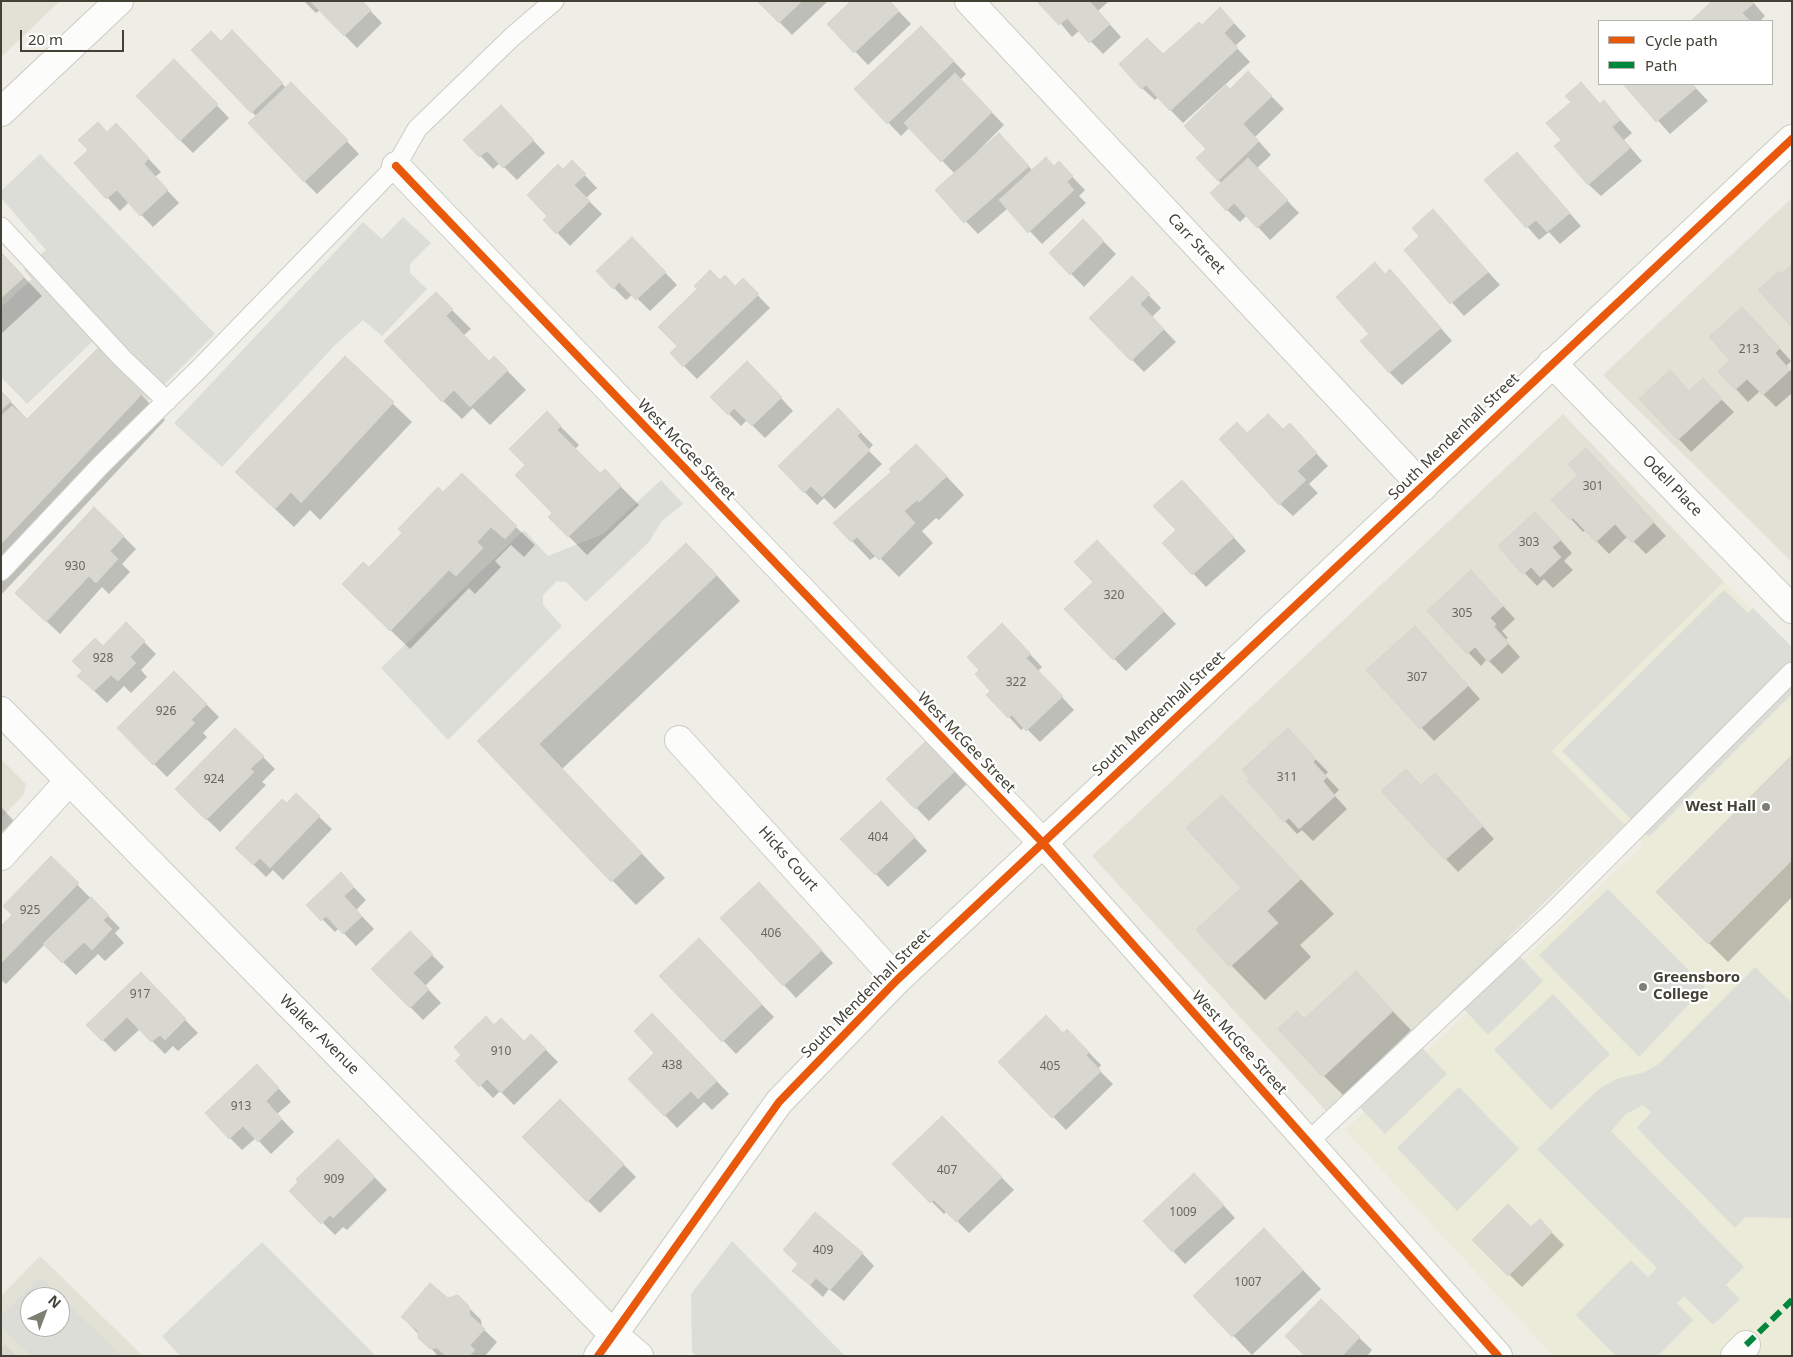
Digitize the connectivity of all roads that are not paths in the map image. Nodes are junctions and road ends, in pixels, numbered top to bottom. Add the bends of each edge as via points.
1 (119, 1) edge
2 (554, 1) edge
3 (969, 1) edge
4 (1, 112) edge
5 (1792, 139) edge
6 (396, 166) junction
7 (1, 227) edge
8 (1552, 363) junction
9 (167, 401) junction
10 (1423, 486) junction
11 (1, 571) edge
12 (1792, 609) edge
13 (1792, 672) edge
14 (1, 711) edge
15 (679, 740) dead end
16 (70, 781) junction
17 (1042, 842) junction
18 (1, 856) edge
19 (897, 980) junction
20 (1308, 1142) junction
21 (612, 1333) junction
22 (598, 1356) edge
23 (639, 1356) edge
24 (1498, 1356) edge

1 - 4 street
2 - 6 lane via 512,36 417,128
3 - 10 street, Carr Street
5 - 8 street, South Mendenhall Street
6 - 9 lane
6 - 17 street, West McGee Street
7 - 9 lane via 123,359
8 - 10 street, South Mendenhall Street
8 - 12 street, Odell Place
9 - 11 lane via 101,465
10 - 17 street, South Mendenhall Street
13 - 20 lane via 1555,910
14 - 16 street, Walker Avenue
15 - 19 street, Hicks Court
16 - 18 street
16 - 21 street, Walker Avenue
17 - 19 street, South Mendenhall Street
17 - 20 street, West McGee Street
19 - 21 street, South Mendenhall Street via 779,1102
20 - 24 street, West McGee Street
21 - 22 street, South Mendenhall Street
21 - 23 street, Walker Avenue

